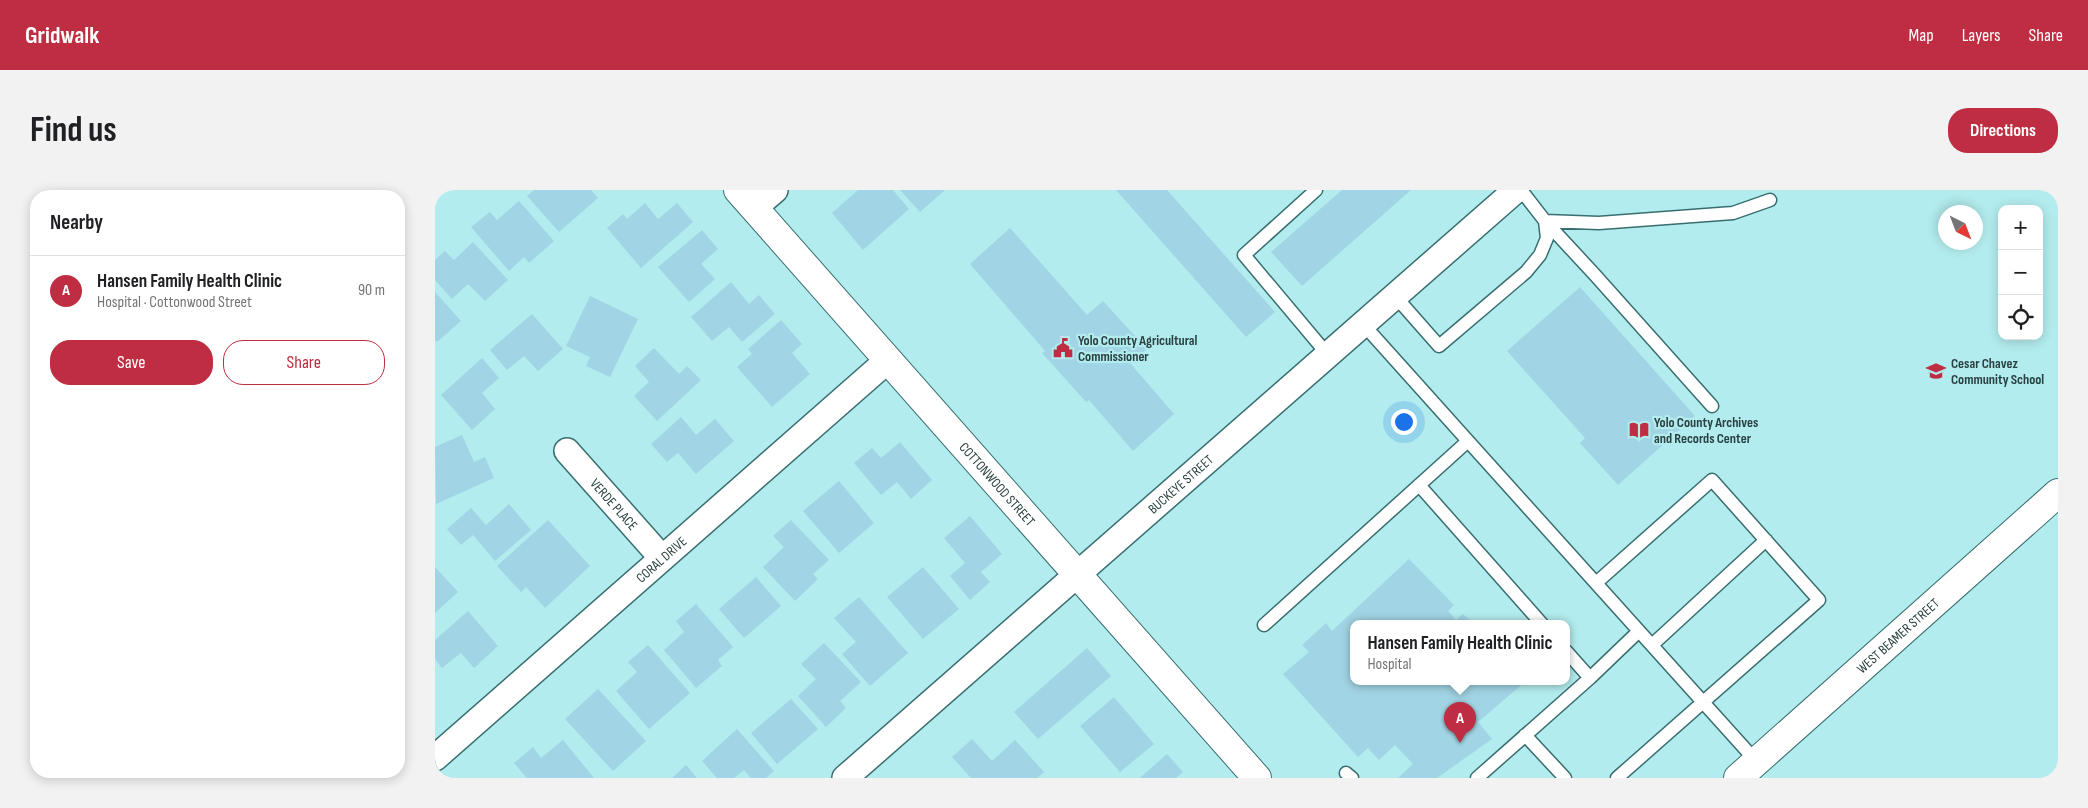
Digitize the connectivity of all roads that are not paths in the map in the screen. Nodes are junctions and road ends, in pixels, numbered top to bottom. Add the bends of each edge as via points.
1 (775, 190) edge
2 (1316, 190) edge
3 (1516, 190) edge
4 (1521, 190) edge
5 (746, 199) edge
6 (1770, 200) dead end
7 (1545, 222) junction
8 (1395, 296) junction
9 (1363, 324) junction
10 (1328, 355) junction
11 (888, 360) junction
12 (1712, 406) dead end
13 (1467, 440) junction
14 (567, 451) dead end
15 (1419, 485) junction
16 (2058, 493) edge
17 (1766, 540) junction
18 (662, 558) junction
19 (1077, 574) junction
20 (1596, 583) junction
21 (1538, 620) edge
22 (1264, 625) dead end
23 (1639, 631) junction
24 (1652, 645) junction
25 (1570, 656) edge
26 (1590, 678) junction
27 (1704, 702) junction
28 (1525, 736) junction
29 (436, 755) edge
30 (1747, 769) edge
31 (845, 778) edge
32 (1257, 778) edge
33 (1477, 778) edge
34 (1565, 778) edge
35 (1617, 778) edge

1 - 5 street
2 - 10 lane via 1244,255
3 - 8 street, BUCKEYE STREET
4 - 7 lane
5 - 11 street, COTTONWOOD STREET
6 - 7 lane via 1733,213 1599,223
7 - 8 lane via 1547,238 1541,255 1526,272 1439,346
7 - 12 lane
8 - 9 street, BUCKEYE STREET
9 - 10 street, BUCKEYE STREET
9 - 13 lane
10 - 19 street, BUCKEYE STREET
11 - 18 street, CORAL DRIVE
11 - 19 street, COTTONWOOD STREET
13 - 15 lane
13 - 20 lane
14 - 18 street, VERDE PLACE
15 - 21 lane
15 - 22 lane
16 - 30 street, WEST BEAMER STREET
17 - 20 lane via 1712,480
17 - 24 lane
17 - 27 lane via 1819,600
18 - 29 street, CORAL DRIVE
19 - 31 street, BUCKEYE STREET
19 - 32 street, COTTONWOOD STREET
20 - 23 lane
23 - 24 lane
23 - 26 lane
24 - 27 lane
25 - 26 lane
26 - 28 lane
27 - 30 lane
27 - 35 lane
28 - 33 lane
28 - 34 lane

